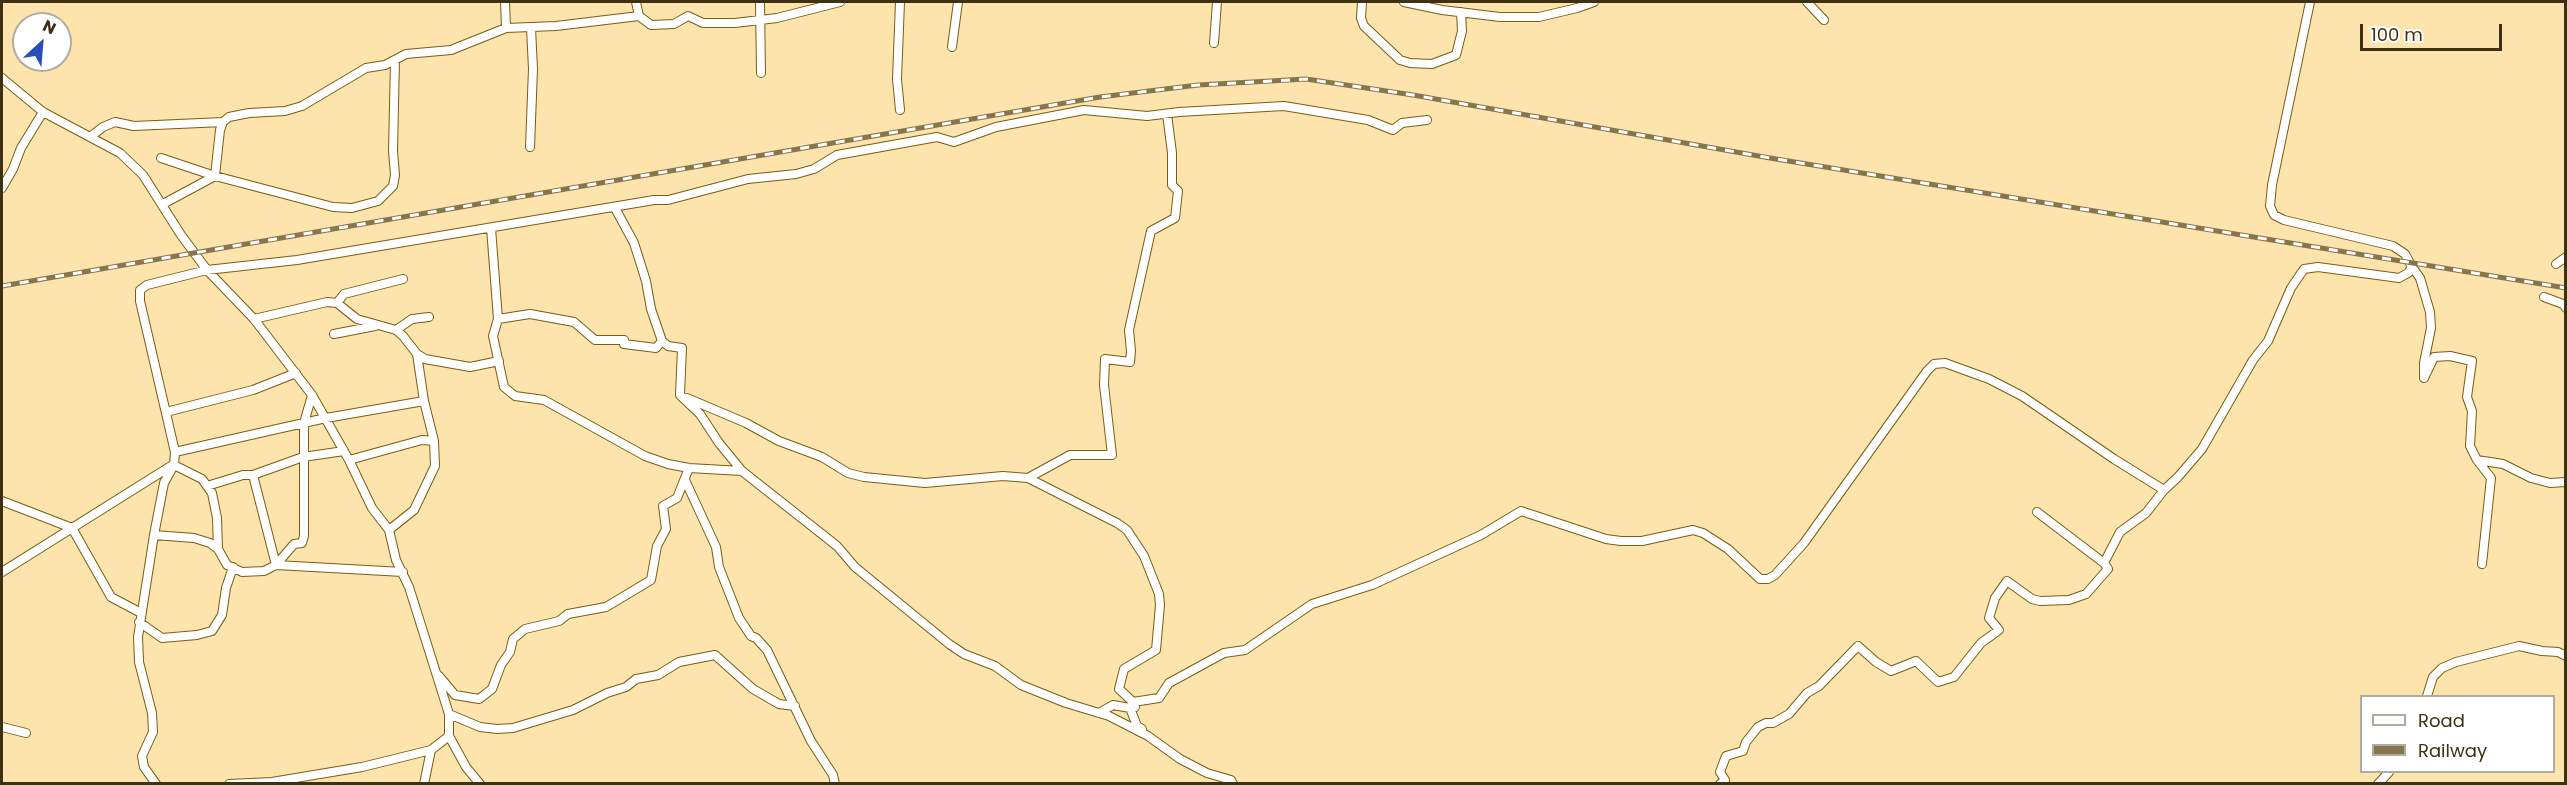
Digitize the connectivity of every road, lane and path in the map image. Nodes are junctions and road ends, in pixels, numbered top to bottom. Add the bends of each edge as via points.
1 (505, 2) edge
2 (636, 2) edge
3 (760, 2) edge
4 (840, 2) edge
5 (900, 2) edge
6 (958, 2) edge
7 (1216, 2) edge
8 (1362, 2) edge
9 (1404, 2) edge
10 (1594, 2) edge
11 (1807, 2) edge
12 (2310, 2) edge
13 (1461, 12) junction
14 (639, 16) junction
15 (759, 20) junction
16 (1824, 20) dead end
17 (506, 28) junction
18 (531, 28) junction
19 (1214, 43) dead end
20 (952, 47) dead end
21 (395, 60) junction
22 (761, 73) dead end
23 (2, 80) edge
24 (900, 110) dead end
25 (43, 112) junction
26 (1167, 114) junction
27 (1427, 120) dead end
28 (223, 122) junction
29 (90, 137) junction
30 (530, 147) dead end
31 (161, 158) dead end
32 (215, 176) junction
33 (2, 188) edge
34 (163, 204) junction
35 (615, 208) junction
36 (491, 228) junction
37 (2565, 257) edge
38 (2556, 264) dead end
39 (2412, 267) junction
40 (207, 270) junction
41 (403, 279) dead end
42 (2544, 297) dead end
43 (337, 303) junction
44 (2565, 308) edge
45 (429, 317) dead end
46 (254, 319) junction
47 (498, 319) junction
48 (375, 326) junction
49 (396, 330) junction
50 (334, 334) dead end
51 (662, 341) junction
52 (417, 354) junction
53 (500, 361) junction
54 (296, 373) junction
55 (312, 395) junction
56 (681, 395) junction
57 (424, 401) junction
58 (166, 412) junction
59 (326, 418) junction
60 (304, 423) junction
61 (434, 441) junction
62 (344, 451) junction
63 (175, 452) junction
64 (303, 457) junction
65 (2477, 459) junction
66 (349, 460) junction
67 (174, 465) junction
68 (689, 468) junction
69 (742, 471) junction
70 (253, 475) junction
71 (1028, 478) junction
72 (685, 480) junction
73 (2565, 482) edge
74 (207, 486) junction
75 (2164, 490) junction
76 (2, 501) edge
77 (2037, 512) dead end
78 (72, 528) junction
79 (389, 530) junction
80 (154, 535) junction
81 (218, 549) junction
82 (2104, 563) junction
83 (2482, 564) dead end
84 (276, 565) junction
85 (233, 567) junction
86 (2, 572) edge
87 (403, 572) junction
88 (140, 617) junction
89 (2565, 656) edge
90 (436, 673) junction
91 (2427, 695) edge
92 (1132, 705) junction
93 (795, 706) junction
94 (1099, 713) junction
95 (449, 714) junction
96 (2, 727) edge
97 (27, 733) dead end
98 (449, 736) junction
99 (1148, 736) junction
100 (431, 750) junction
101 (156, 783) edge
102 (229, 783) edge
103 (424, 783) edge
104 (480, 783) edge
105 (835, 783) edge
106 (1233, 783) edge
107 (1720, 783) edge

1 - 17 street
2 - 14 street
3 - 15 street
4 - 15 street
5 - 24 street
6 - 20 street
7 - 19 street
8 - 13 street via 1364,26 1400,60 1410,63 1432,64 1456,55 1462,31
9 - 13 street
10 - 13 street via 1539,17
11 - 16 street
12 - 39 street via 2270,206 2274,215 2284,220 2393,246 2405,254
14 - 15 street via 651,25 674,24 688,16 713,24
14 - 18 street
15 - 22 street
17 - 18 street
17 - 21 street via 451,50 406,54
18 - 30 street
21 - 28 street via 366,68 302,106 229,117
21 - 32 street via 395,175 393,186 378,201 352,208 333,207
23 - 25 street
25 - 29 street
25 - 33 street
26 - 27 street via 1284,106 1368,120 1393,130 1402,123
26 - 35 street via 1084,110 996,127 954,142 937,137 869,148 837,155 814,170 748,179 668,200
26 - 71 street via 1172,185 1178,191 1175,218 1151,231 1129,330 1130,362 1105,359 1112,454 1070,455
28 - 29 street via 134,126 115,122
28 - 32 street
29 - 34 street via 120,153 143,175
31 - 32 street
32 - 34 street
34 - 40 street
35 - 36 street
35 - 51 street via 634,243
36 - 40 street via 297,260
36 - 47 street
37 - 38 street
39 - 65 street via 2420,278 2430,312 2424,378 2434,357 2472,361 2467,397 2472,411 2469,446
39 - 75 street via 2399,278 2318,267 2304,269 2291,288 2268,341 2202,450
40 - 46 street
40 - 58 street via 140,290
41 - 43 street via 344,294
42 - 44 street
43 - 46 street
43 - 48 street via 357,319
45 - 49 street via 412,320
46 - 54 street
47 - 51 street via 530,314 574,322 596,340 624,339 624,345 656,348
47 - 53 street via 493,336
48 - 49 street
48 - 50 street
49 - 52 street
51 - 56 street via 682,348
52 - 53 street via 470,367
52 - 57 street
53 - 68 street via 504,387 515,396 544,400 645,456
54 - 55 street
54 - 58 street via 253,390
55 - 59 street
55 - 60 street
56 - 69 street
56 - 71 street via 864,477 925,483 1003,476
57 - 59 street
57 - 61 street
58 - 63 street
59 - 60 street
59 - 62 street
60 - 63 street
60 - 64 street
61 - 66 street
61 - 79 street via 435,466 414,510
62 - 64 street
62 - 66 street
63 - 67 street
64 - 70 street
64 - 84 street via 304,536 302,543 294,544
65 - 73 street via 2504,464 2550,483
65 - 83 street via 2491,478
66 - 79 street via 372,508
67 - 74 street via 202,478
67 - 78 street
67 - 80 street via 165,483
68 - 69 street
68 - 72 street
69 - 94 street via 837,546 855,567 949,644 995,666 1021,685
70 - 74 street
70 - 84 street
71 - 92 street via 1118,523 1144,556 1159,594 1160,614 1156,650 1124,669 1119,689
72 - 90 street via 677,498 663,506 666,529 657,546 651,580 606,607 568,614 559,621 525,629 513,639 492,689 479,699 456,695
72 - 93 street via 716,547 719,567 739,618 767,650
74 - 81 street via 217,518
75 - 82 street via 2146,513 2120,532
75 - 92 street via 2022,396 1945,363 1934,364 1804,543 1768,579 1760,579 1728,549 1693,530 1642,541 1621,541 1521,511 1481,536 1372,585 1312,604 1245,650 1224,653 1169,683 1159,698
76 - 78 street
77 - 82 street
78 - 86 street
78 - 88 street via 111,597
79 - 87 street
80 - 81 street via 194,538
80 - 88 street
81 - 85 street
82 - 107 street via 2108,569 2086,594 2069,600 2032,599 2007,581 1995,598 1989,618 1999,630 1981,643 1954,677 1938,682 1916,661 1891,671 1858,646 1789,714 1758,727 1743,751 1726,756 1720,772 1725,780
84 - 85 street via 264,571 242,572
84 - 87 street
85 - 88 street via 222,615 212,631 162,638
87 - 90 street
88 - 101 street via 139,662 153,732 142,756 144,767
89 - 91 street via 2519,646 2456,662 2433,677
90 - 95 street
92 - 94 street via 1113,705
92 - 99 street via 1137,726
93 - 95 street via 779,704 761,695 715,655 679,662 658,675 636,679 573,710 513,728 480,727
93 - 105 street
94 - 99 street
95 - 98 street
96 - 97 street
98 - 100 street
98 - 104 street
99 - 106 street via 1180,759
100 - 102 street via 362,767 272,782
100 - 103 street

